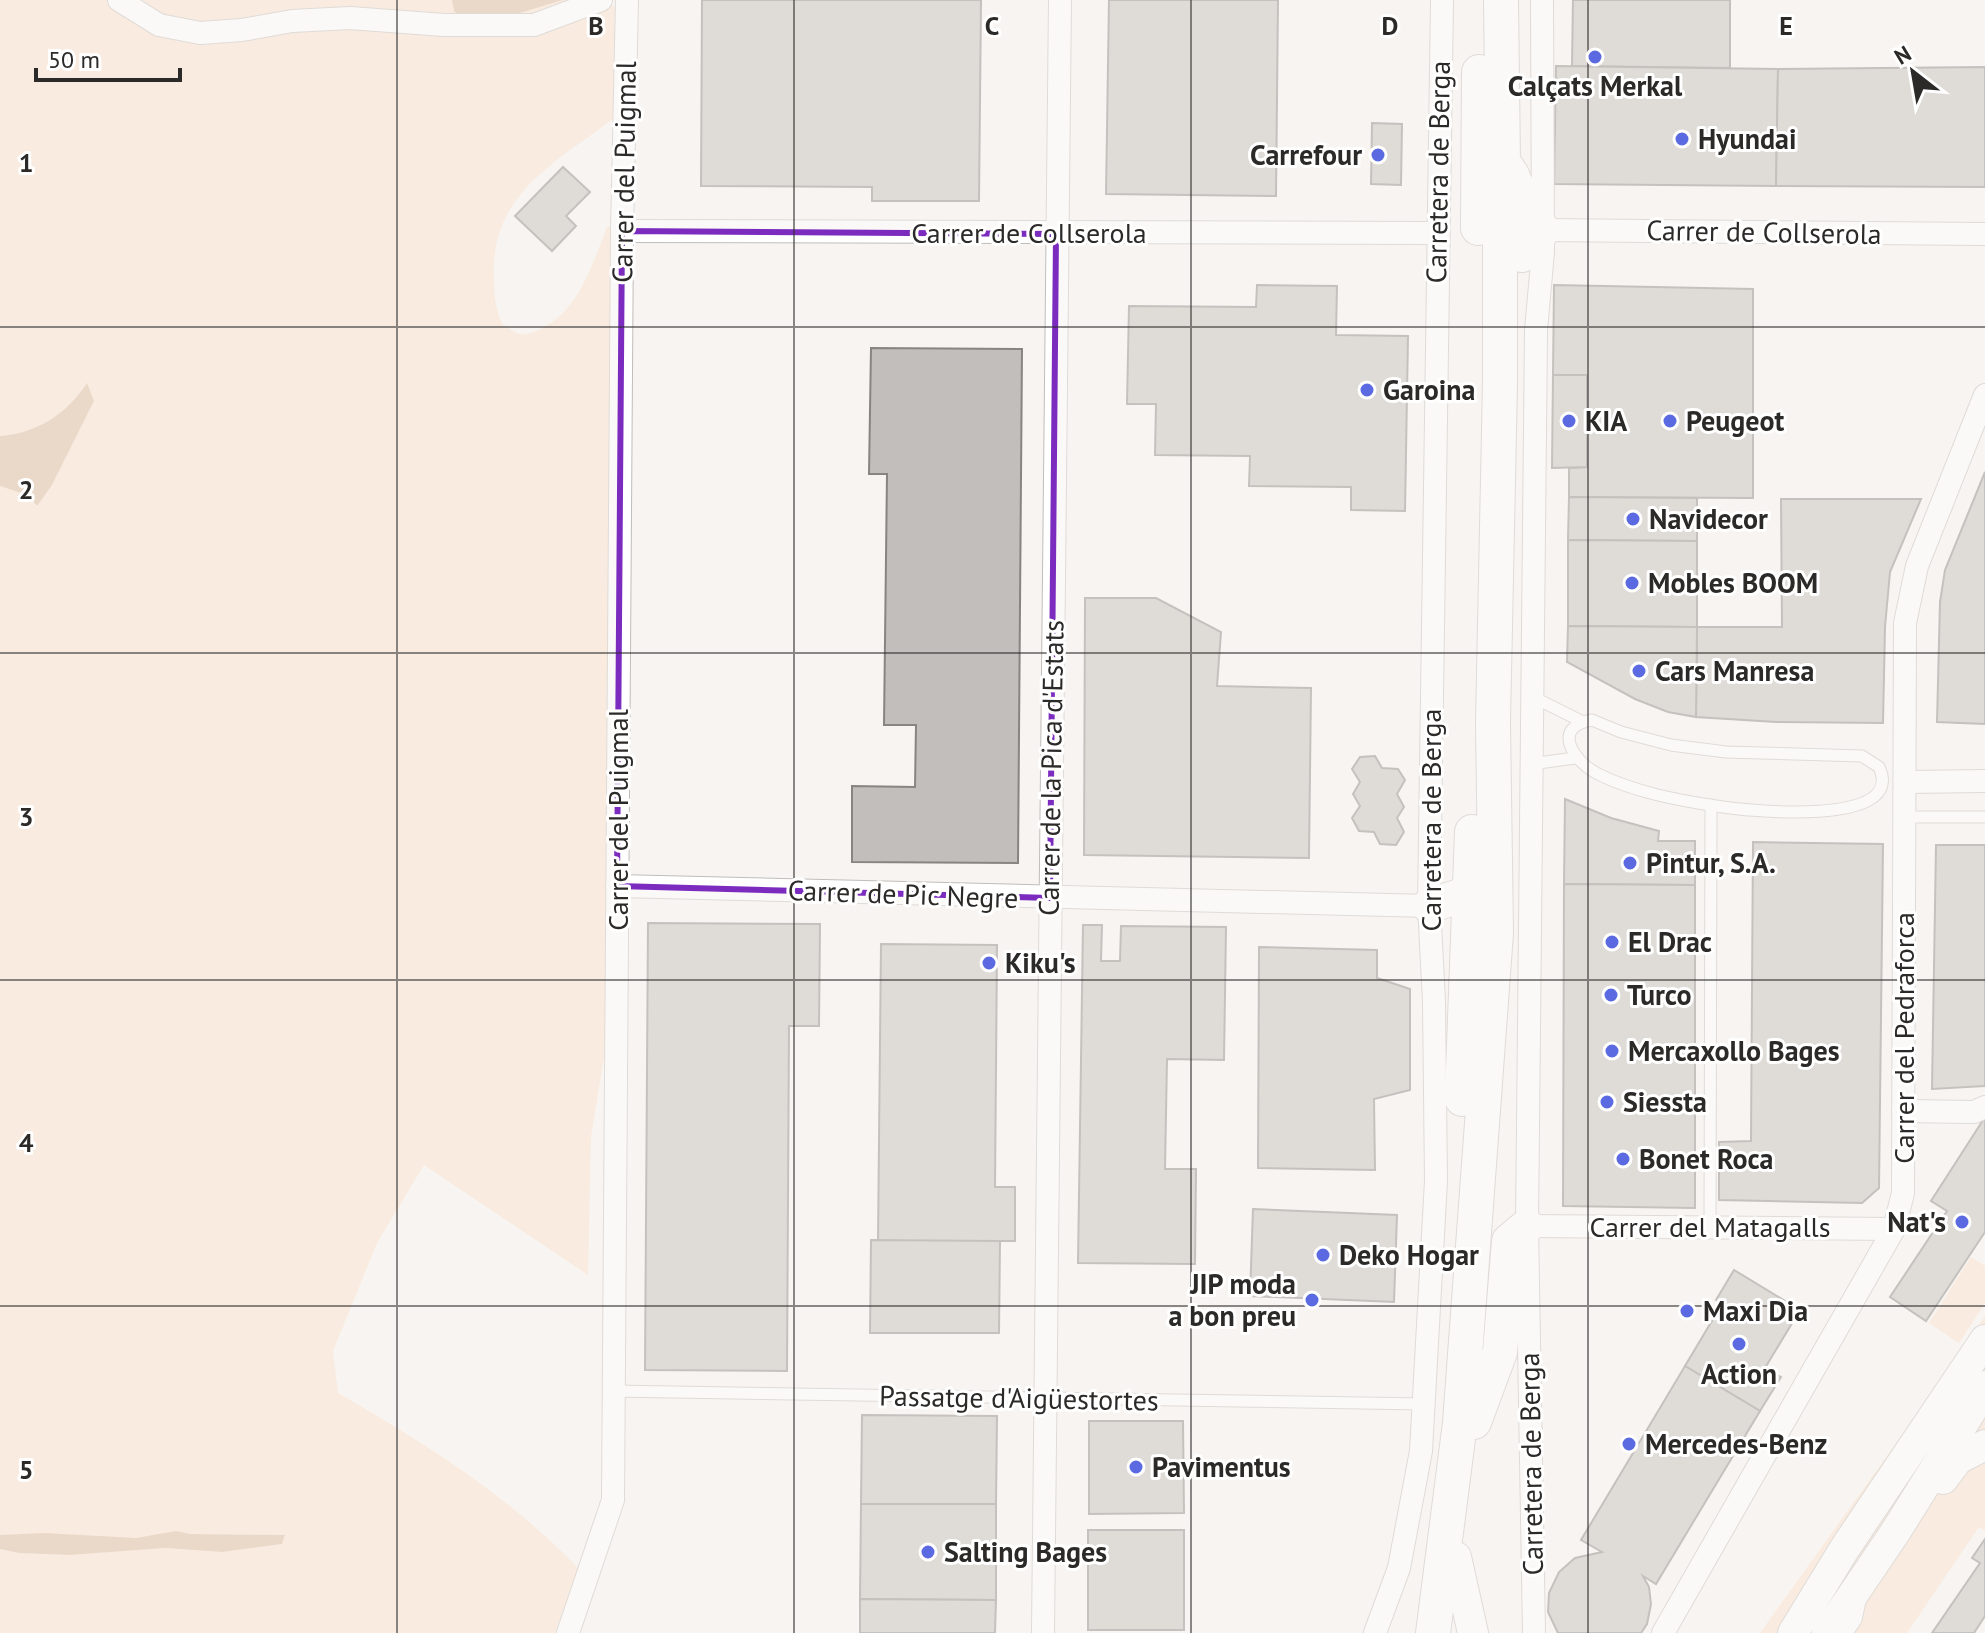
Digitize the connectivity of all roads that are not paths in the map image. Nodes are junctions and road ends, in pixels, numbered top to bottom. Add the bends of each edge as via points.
1 (119, 0) edge
2 (601, 0) edge
3 (627, 0) edge
4 (1060, 0) edge
5 (1442, 0) edge
6 (1480, 0) edge
7 (1488, 0) edge
8 (1501, 0) edge
9 (1542, 0) edge
10 (1525, 226) junction
11 (622, 231) junction
12 (1437, 233) junction
13 (1056, 234) junction
14 (1985, 234) edge
15 (1477, 374) junction
16 (1985, 395) edge
17 (1531, 696) junction
18 (1583, 722) junction
19 (1493, 723) junction
20 (1906, 752) junction
21 (1575, 758) junction
22 (1876, 763) junction
23 (1531, 764) junction
24 (1985, 781) edge
25 (1906, 782) junction
26 (1877, 797) junction
27 (1711, 805) junction
28 (1906, 812) junction
29 (1985, 817) edge
30 (617, 886) junction
31 (1472, 892) junction
32 (1050, 898) junction
33 (1429, 906) junction
34 (1465, 1008) junction
35 (1985, 1107) edge
36 (1903, 1111) junction
37 (1479, 1163) junction
38 (1527, 1226) junction
39 (1710, 1227) junction
40 (1894, 1229) junction
41 (1985, 1340) edge
42 (1985, 1387) edge
43 (613, 1391) junction
44 (1046, 1398) junction
45 (1424, 1404) junction
46 (1474, 1422) junction
47 (1985, 1445) edge
48 (1896, 1531) junction
49 (1853, 1537) junction
50 (1456, 1557) junction
51 (1865, 1576) junction
52 (568, 1633) edge
53 (1043, 1633) edge
54 (1375, 1633) edge
55 (1417, 1633) edge
56 (1433, 1633) edge
57 (1446, 1633) edge
58 (1473, 1633) edge
59 (1534, 1633) edge
60 (1663, 1633) edge
61 (1776, 1633) edge
62 (1793, 1633) edge
63 (1827, 1633) edge
64 (1847, 1633) edge

1 - 2 street via 159,25 200,33 350,18 534,25
3 - 11 street, Carrer del Puigmal
4 - 13 street, Carrer de la Pica d'Estats
5 - 12 street, Carretera de Berga
6 - 15 main road
7 - 10 main road via 1489,207
8 - 10 main road via 1503,163 1512,175
9 - 10 street, Carretera de Berga
10 - 14 street, Carrer de Collserola
10 - 15 main road via 1487,230 1487,338
10 - 17 street, Carretera de Berga via 1536,330
10 - 19 main road via 1501,334
11 - 13 street, Carrer de Collserola
11 - 30 street, Carrer del Puigmal
12 - 13 street, Carrer de Collserola
12 - 33 street, Carretera de Berga
13 - 32 street, Carrer de la Pica d'Estats
15 - 31 main road
16 - 20 street, Carrer del Pedraforca via 1917,566 1905,623
17 - 18 lane
17 - 23 street, Carretera de Berga
18 - 21 lane via 1570,736
18 - 22 lane via 1592,720 1671,745 1862,756
19 - 31 main road via 1484,770 1484,882
19 - 37 main road via 1496,933
20 - 22 lane
20 - 25 street, Carrer del Pedraforca
21 - 23 lane
21 - 27 lane via 1595,773 1649,793
22 - 26 lane via 1883,778
23 - 38 street, Carretera de Berga
24 - 25 street
25 - 28 street, Carrer del Pedraforca
26 - 27 lane via 1846,808 1785,812
26 - 28 lane
27 - 39 lane
28 - 29 lane
28 - 36 street, Carrer del Pedraforca
30 - 32 street, Carrer de Pic Negre
30 - 43 street, Carrer del Puigmal
31 - 33 main road
31 - 34 main road
32 - 33 street, Carrer de Pic Negre
32 - 44 street, Carrer de la Pica d'Estats
33 - 34 main road via 1453,923
33 - 45 street, Carretera de Berga via 1436,1181
34 - 55 main road via 1457,1247 1445,1403
35 - 36 street via 1974,1112
36 - 40 street, Carrer del Pedraforca via 1903,1193
37 - 46 main road via 1485,1254
37 - 56 main road via 1460,1423
38 - 39 street, Carrer del Matagalls
38 - 46 main road via 1509,1241 1500,1352
38 - 59 street, Carretera de Berga
39 - 40 street, Carrer del Matagalls
40 - 60 street, Carrer del Pedraforca
41 - 49 main road
42 - 48 main road
42 - 49 main road via 1966,1396 1897,1493
43 - 44 lane, Passatge d'Aigüestortes
43 - 52 street, Carrer del Puigmal via 613,1500
44 - 45 lane, Passatge d'Aigüestortes
44 - 53 street, Carrer de la Pica d'Estats
45 - 54 street, Carretera de Berga via 1421,1451 1399,1568
46 - 50 main road
47 - 48 main road via 1958,1459
48 - 51 main road
49 - 61 main road
49 - 62 main road
50 - 57 main road
50 - 58 main road
51 - 63 main road
51 - 64 lane via 1856,1620

